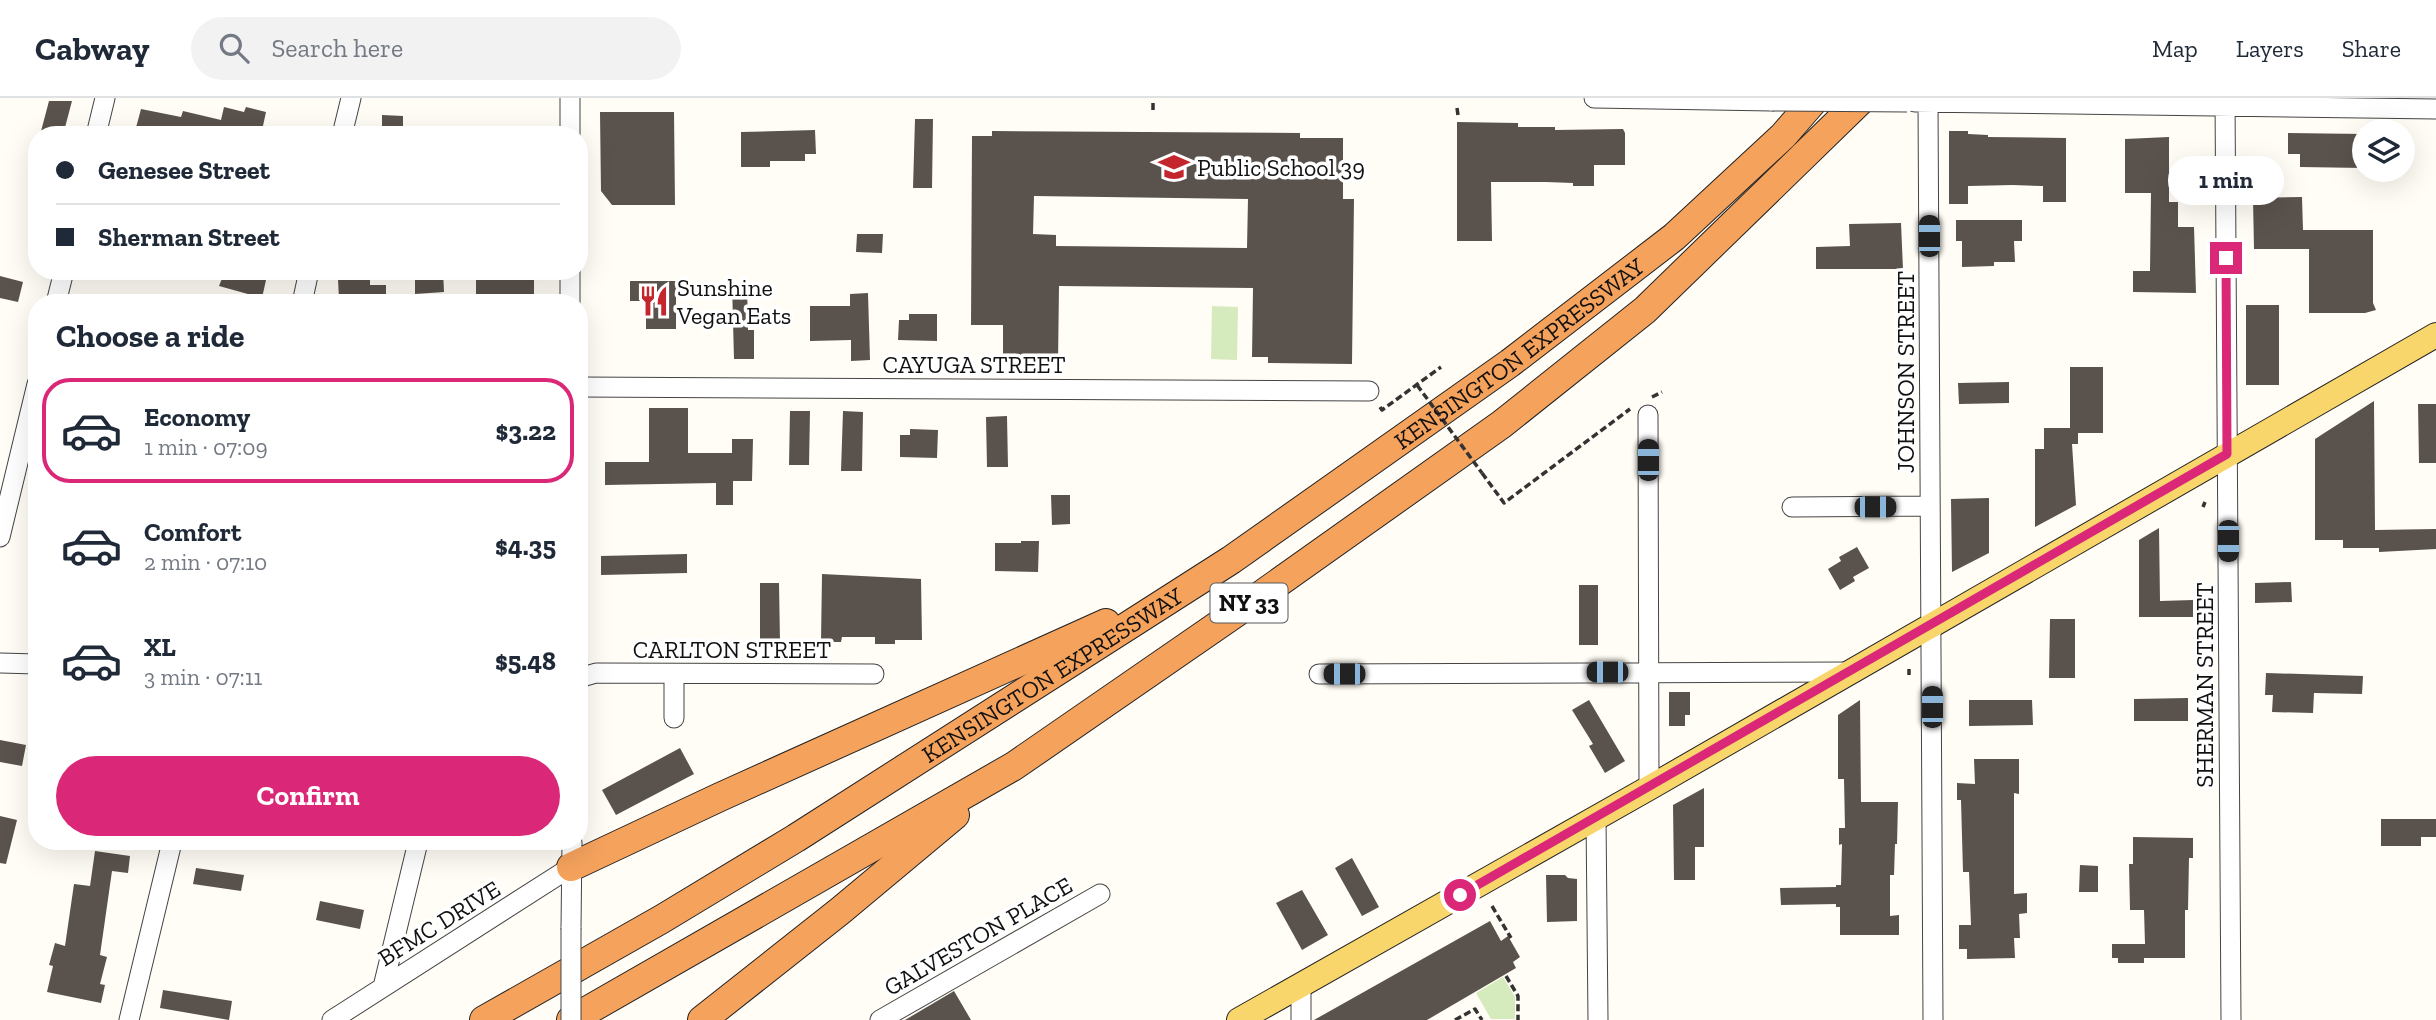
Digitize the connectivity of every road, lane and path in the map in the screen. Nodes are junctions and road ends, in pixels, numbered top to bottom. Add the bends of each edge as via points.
1 (105, 98) edge
2 (351, 98) edge
3 (570, 98) edge
4 (1594, 98) edge
5 (1816, 98) edge
6 (1863, 98) edge
7 (1764, 100) edge
8 (1928, 102) junction
9 (2225, 102) edge
10 (1153, 103) dead end
11 (1457, 108) dead end
12 (2436, 109) edge
13 (1153, 113) dead end
14 (1458, 115) dead end
15 (98, 126) edge
16 (344, 126) edge
17 (570, 126) edge
18 (2436, 335) edge
19 (1441, 367) dead end
20 (1417, 385) junction
21 (588, 387) edge
22 (1369, 391) dead end
23 (1662, 392) dead end
24 (1641, 408) junction
25 (1382, 410) dead end
26 (28, 421) edge
27 (2227, 454) junction
28 (1930, 506) junction
29 (1792, 507) dead end
30 (0, 537) edge
31 (1231, 560) junction
32 (1931, 625) junction
33 (0, 663) edge
34 (28, 664) edge
35 (1909, 669) dead end
36 (1649, 672) junction
37 (1850, 672) junction
38 (588, 673) edge
39 (674, 674) junction
40 (874, 674) dead end
41 (1320, 674) dead end
42 (1909, 675) dead end
43 (674, 718) dead end
44 (1014, 766) junction
45 (1649, 788) junction
46 (1596, 817) junction
47 (588, 848) edge
48 (170, 850) edge
49 (416, 850) edge
50 (572, 854) edge
51 (1100, 894) dead end
52 (1492, 906) dead end
53 (1511, 938) dead end
54 (1506, 976) dead end
55 (1300, 986) junction
56 (383, 987) junction
57 (129, 1020) edge
58 (332, 1020) edge
59 (484, 1020) edge
60 (571, 1020) edge
61 (702, 1020) edge
62 (880, 1020) edge
63 (1239, 1020) edge
64 (1301, 1020) edge
65 (1455, 1020) edge
66 (1482, 1020) edge
67 (1518, 1020) edge
68 (1598, 1020) edge
69 (1933, 1020) edge
70 (2231, 1020) edge

1 - 15 street
2 - 16 street
3 - 17 street
4 - 7 street
5 - 31 highway, KENSINGTON EXPRESSWAY / NY 33 via 1783,136 1674,237 1510,363
6 - 44 highway, KENSINGTON EXPRESSWAY / NY 33 via 1645,310 1502,424
7 - 8 street, bridge
8 - 9 street
8 - 28 street, JOHNSON STREET
9 - 12 street
9 - 27 street, SHERMAN STREET
10 - 13 path
11 - 14 path
18 - 27 main road
19 - 20 path
20 - 24 path, bridge via 1504,503
20 - 25 path
21 - 22 street, CAYUGA STREET
23 - 24 path
24 - 36 street
26 - 30 street
27 - 32 main road
27 - 70 street, SHERMAN STREET
28 - 29 street
28 - 32 street, JOHNSON STREET
31 - 47 highway via 1107,622 720,797
31 - 59 highway, KENSINGTON EXPRESSWAY / NY 33 via 796,838
32 - 37 main road
32 - 69 street, JOHNSON STREET
33 - 34 street
35 - 42 path
36 - 37 street
36 - 41 street
36 - 45 street
37 - 45 main road
38 - 39 street, CARLTON STREET
39 - 40 street, CARLTON STREET
39 - 43 street
44 - 60 highway, KENSINGTON EXPRESSWAY / NY 33
44 - 61 highway
45 - 46 main road
46 - 55 main road
46 - 68 street
48 - 57 street
49 - 56 street
50 - 56 street, BFMC DRIVE
50 - 60 street, bridge
51 - 62 street, GALVESTON PLACE
52 - 53 path
54 - 67 path via 1518,996
55 - 63 main road
55 - 64 street
56 - 58 street, BFMC DRIVE
65 - 66 path via 1475,1009

